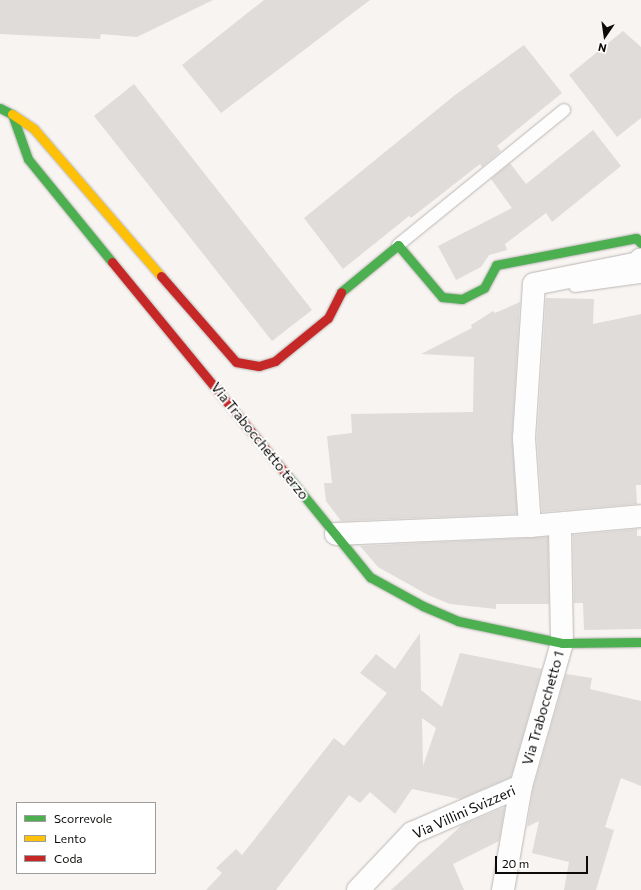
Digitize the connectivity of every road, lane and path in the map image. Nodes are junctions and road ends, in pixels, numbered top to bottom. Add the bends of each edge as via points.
1 (0, 108) edge
2 (564, 110) dead end
3 (12, 114) junction
4 (641, 242) edge
5 (398, 245) junction
6 (641, 259) edge
7 (641, 276) edge
8 (559, 277) junction
9 (641, 516) edge
10 (560, 524) junction
11 (530, 526) junction
12 (336, 534) junction
13 (641, 642) edge
14 (562, 643) junction
15 (521, 786) junction
16 (358, 890) edge
17 (503, 890) edge

1 - 3 street
2 - 5 lane
3 - 5 street via 34,129 236,362 259,366 275,361 328,318 339,294
3 - 12 street, Via Trabocchetto terzo via 28,159
4 - 5 street via 636,238 496,265 484,288 462,299 442,297
6 - 8 street via 639,263
7 - 8 lane via 562,288
8 - 11 street via 534,284 524,438
9 - 10 street
10 - 11 street
10 - 14 street, Via Trabocchetto 1
11 - 12 street
12 - 14 street, Via Trabocchetto terzo via 370,577 422,606 458,621
13 - 14 street, Via Trabocchetto terzo
14 - 15 street, Via Trabocchetto 1
15 - 16 street, Via Villini Svizzeri via 412,833
15 - 17 street, Via Trabocchetto 1

